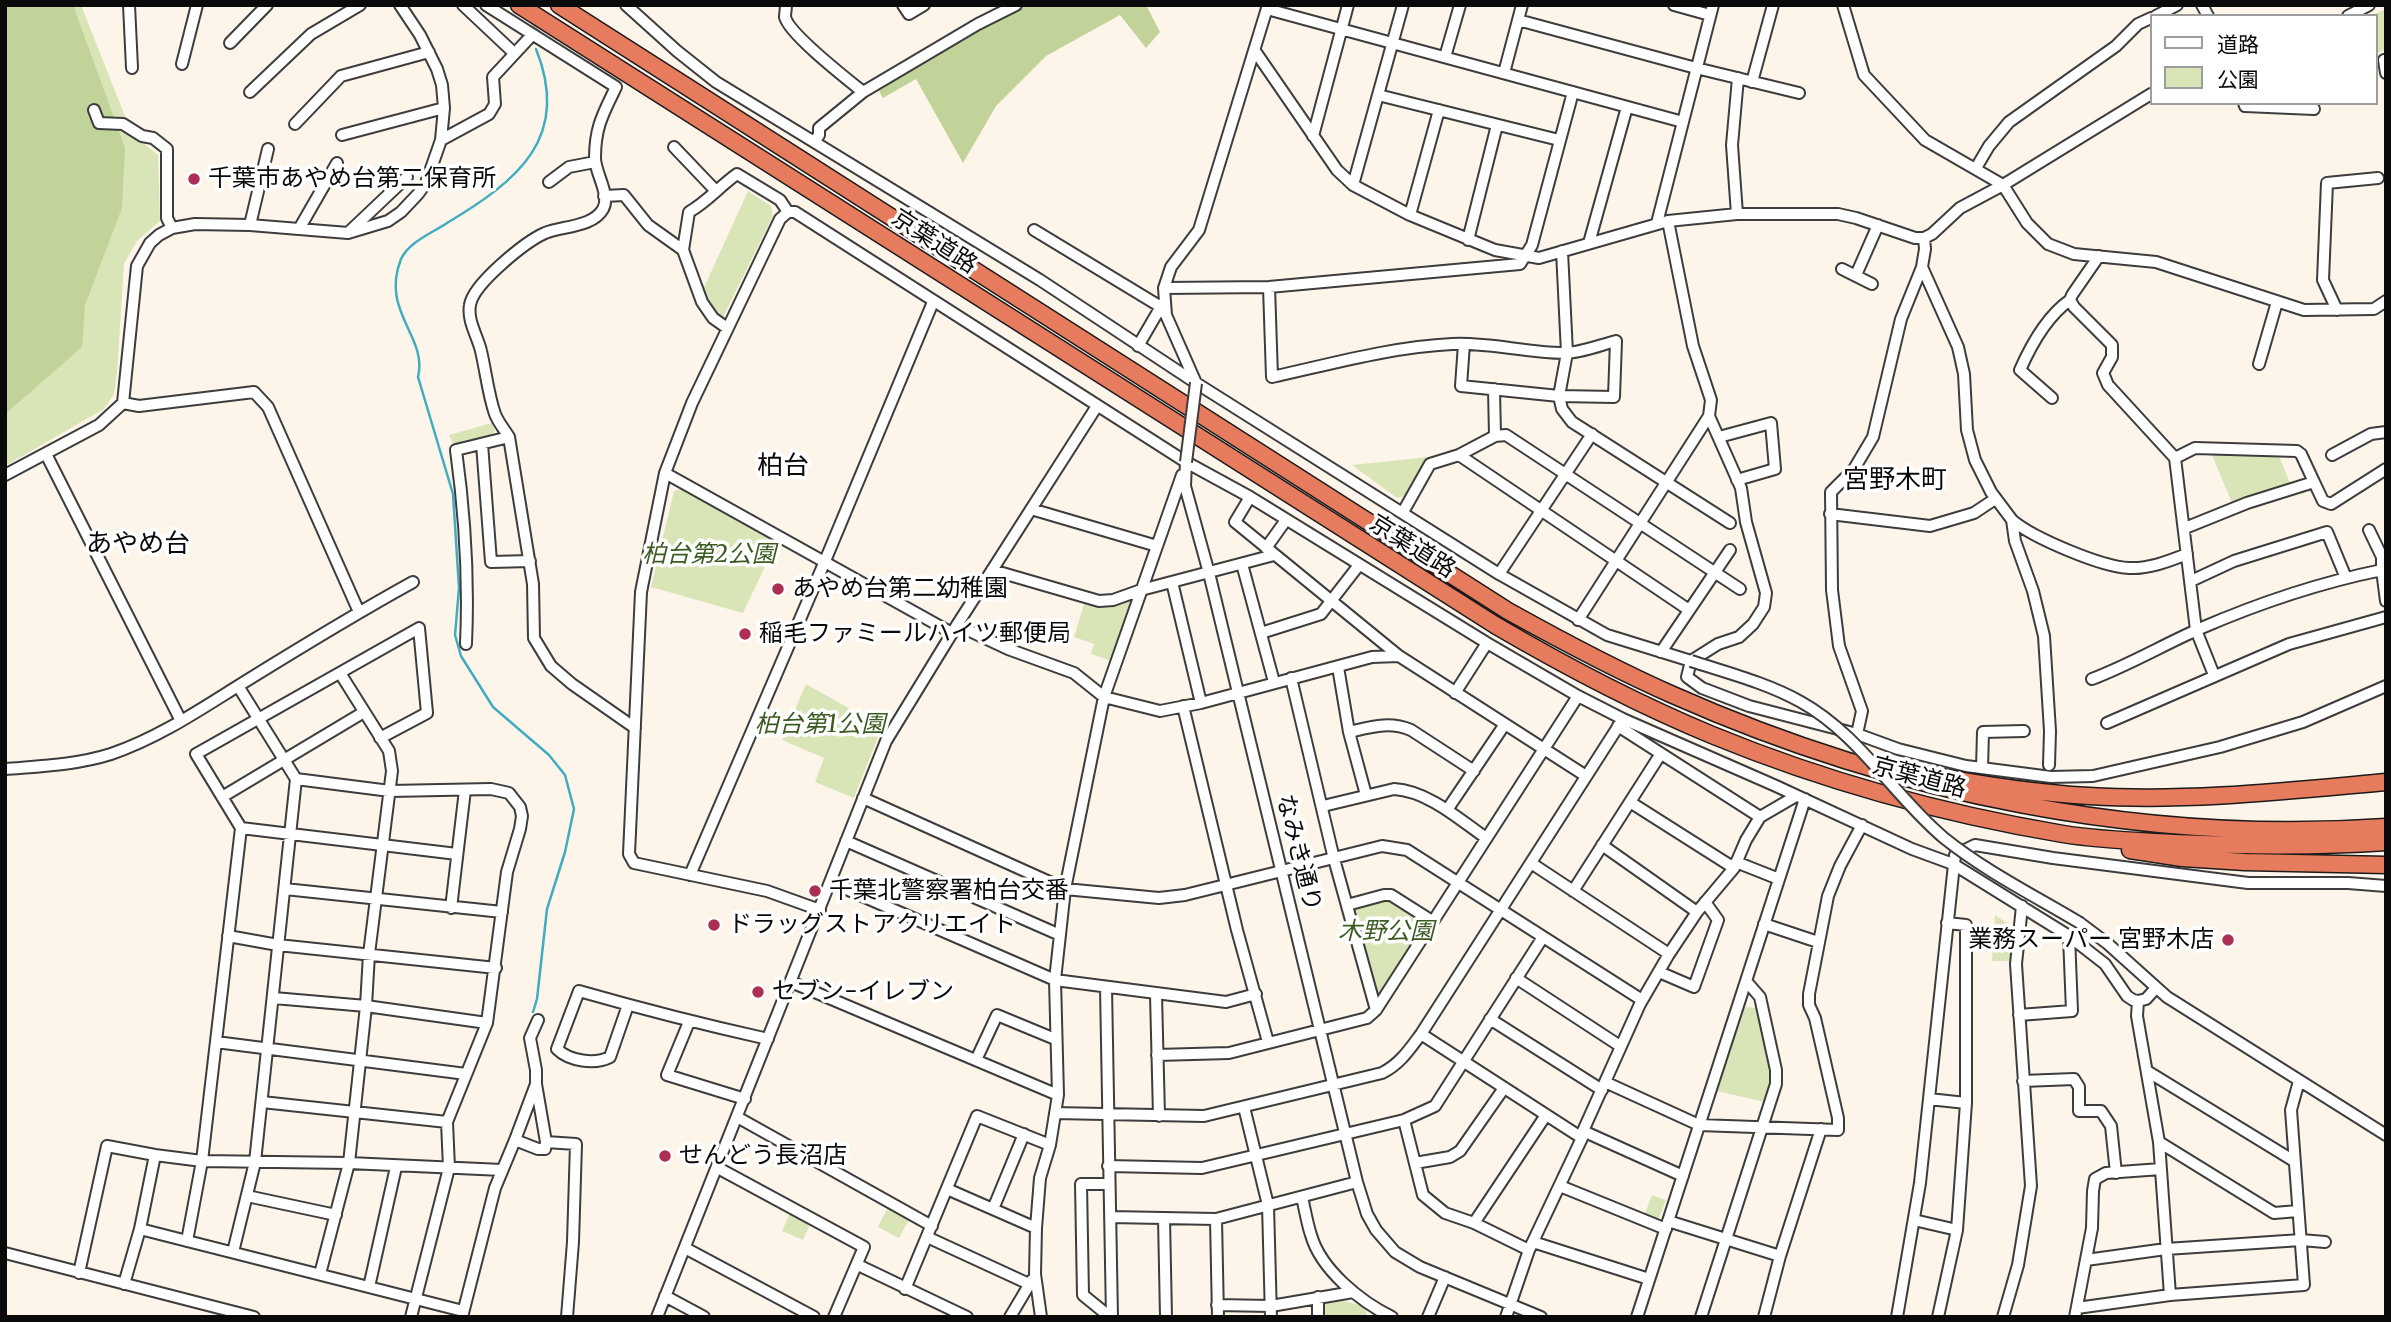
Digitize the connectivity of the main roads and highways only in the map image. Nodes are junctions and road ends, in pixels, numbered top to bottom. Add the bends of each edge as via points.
1 (519, 5) edge
2 (559, 5) edge
3 (1832, 755) junction
4 (2386, 771) edge
5 (2386, 782) edge
6 (2285, 791) junction
7 (2386, 827) edge
8 (2066, 834) junction
9 (2386, 842) edge
10 (2386, 865) edge

1 - 8 highway, 京葉道路 via 1297,501 1560,663 1713,736 1826,776 1922,804
2 - 3 highway, 京葉道路 via 1508,611 1672,695
3 - 6 highway via 2049,793 2140,797
3 - 7 highway, 京葉道路 via 1964,794 2138,822 2242,830
4 - 6 highway
5 - 6 highway
8 - 9 highway, 京葉道路 via 2287,847
8 - 10 highway via 2182,858

